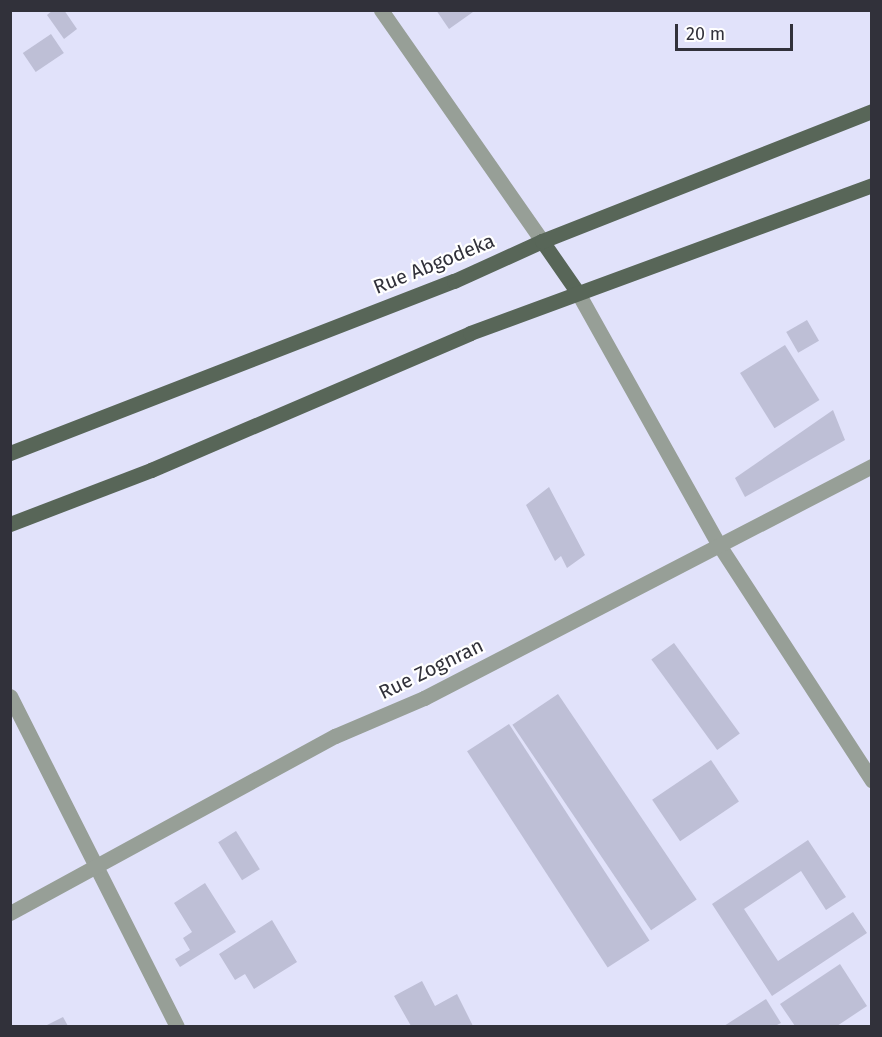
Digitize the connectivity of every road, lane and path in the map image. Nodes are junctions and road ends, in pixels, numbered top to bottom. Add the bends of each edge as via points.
1 (381, 10) edge
2 (872, 111) edge
3 (872, 184) edge
4 (542, 242) junction
5 (578, 293) junction
6 (10, 453) edge
7 (872, 466) edge
8 (10, 524) edge
9 (719, 545) junction
10 (10, 696) edge
11 (872, 781) edge
12 (99, 866) junction
13 (10, 913) edge
14 (177, 1026) edge

1 - 4 street
2 - 4 main road, Rue Abgodeka
3 - 5 main road
4 - 5 main road
4 - 6 main road, Rue Abgodeka via 454,281
5 - 8 main road via 470,333 151,470
5 - 9 street
7 - 9 street, Rue Zognran
9 - 11 street
9 - 12 street, Rue Zognran via 424,698 335,736
10 - 12 street
12 - 13 street, Rue Zognran
12 - 14 street

